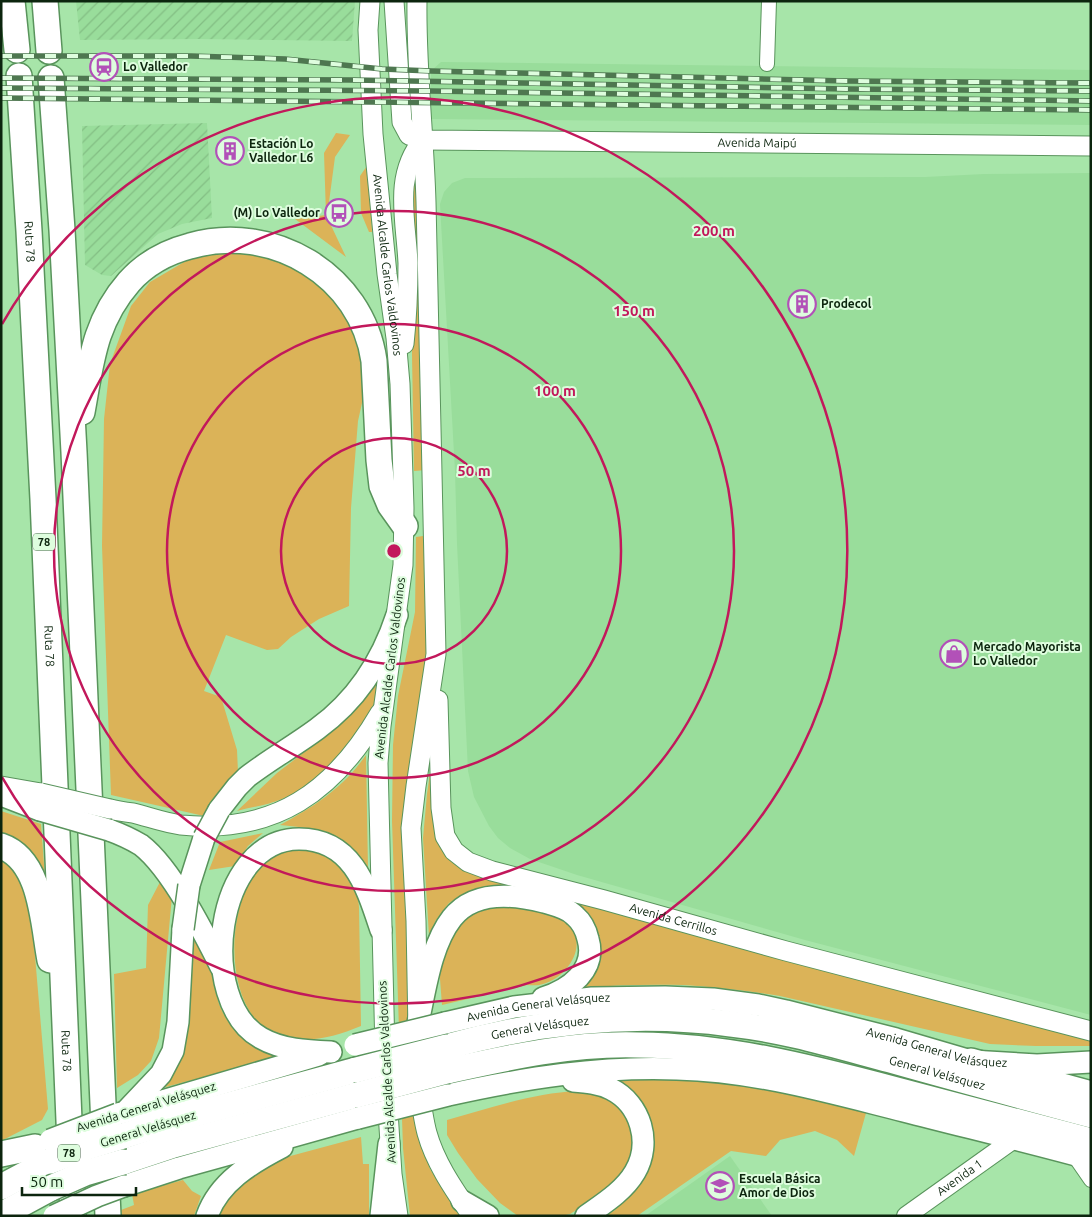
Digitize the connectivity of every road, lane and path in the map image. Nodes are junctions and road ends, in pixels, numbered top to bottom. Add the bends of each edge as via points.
1 (12, 1) edge
2 (45, 1) edge
3 (370, 1) edge
4 (394, 1) edge
5 (417, 1) edge
6 (769, 1) edge
7 (17, 50) dead end
8 (49, 51) dead end
9 (768, 64) dead end
10 (19, 76) dead end
11 (51, 78) dead end
12 (423, 140) junction
13 (1091, 146) edge
14 (400, 384) junction
15 (74, 452) junction
16 (405, 526) junction
17 (397, 615) junction
18 (436, 654) junction
19 (383, 708) junction
20 (1, 786) edge
21 (1, 795) edge
22 (40, 802) junction
23 (1, 846) edge
24 (381, 930) junction
25 (222, 970) junction
26 (514, 1007) junction
27 (65, 1009) junction
28 (417, 1027) junction
29 (1091, 1031) edge
30 (446, 1035) junction
31 (331, 1052) junction
32 (971, 1061) junction
33 (1091, 1062) edge
34 (508, 1082) junction
35 (448, 1083) junction
36 (1091, 1094) edge
37 (358, 1106) junction
38 (1091, 1115) edge
39 (122, 1120) junction
40 (315, 1129) junction
41 (1014, 1139) junction
42 (390, 1144) junction
43 (45, 1149) junction
44 (1085, 1152) edge
45 (1, 1154) edge
46 (1, 1165) edge
47 (1091, 1180) edge
48 (1, 1188) edge
49 (467, 1208) edge
50 (1, 1214) edge
51 (54, 1216) edge
52 (72, 1216) edge
53 (108, 1216) edge
54 (206, 1216) edge
55 (382, 1216) edge
56 (398, 1216) edge
57 (488, 1216) edge
58 (586, 1216) edge
59 (906, 1216) edge

1 - 7 highway
2 - 8 highway
3 - 14 main road, Avenida Alcalde Carlos Valdovinos via 368,30 373,134
4 - 12 main road via 401,117 409,135
5 - 12 main road via 418,86
6 - 9 street
10 - 27 highway, Ruta 78 / 78 via 43,499
11 - 15 highway
12 - 13 main road, Avenida Maipú
12 - 14 main road via 410,159 404,188 408,262
12 - 18 main road
14 - 16 main road, Avenida Alcalde Carlos Valdovinos
15 - 16 highway via 96,340 106,315 130,281 152,262 185,247 223,240 274,245 296,254 333,282 363,320 374,361 382,486 390,505
15 - 53 highway
16 - 17 main road, Avenida Alcalde Carlos Valdovinos
17 - 19 main road, Avenida Alcalde Carlos Valdovinos
17 - 39 main road, bridge via 374,668 349,701 318,728 247,777 219,810 204,838 189,885 173,1051 161,1074
18 - 28 main road via 411,828
18 - 29 main road, Avenida Cerrillos via 444,836 468,862 786,951
19 - 22 main road, bridge via 361,743 321,788 270,816 239,825 179,824 110,809
19 - 24 main road, Avenida Alcalde Carlos Valdovinos via 378,763
20 - 22 main road
21 - 22 main road
22 - 25 main road, bridge via 140,845 160,865 180,894
23 - 27 highway via 20,858 34,881 54,977
24 - 25 main road via 359,876 346,857 318,841 284,841 255,856 235,886 225,919
24 - 42 main road, Avenida Alcalde Carlos Valdovinos
25 - 31 main road via 235,1009 259,1037 288,1048
26 - 28 main road via 555,994 580,977 588,962 590,943 581,922 571,912 519,897 488,897 461,909 444,929
26 - 30 main road, Avenida General Velásquez
26 - 32 main road, Avenida General Velásquez via 618,997 734,1002 804,1015
27 - 52 highway, Ruta 78 / 78
28 - 49 main road via 419,1086 427,1134
30 - 31 main road, Avenida General Velásquez, bridge via 355,1045
30 - 38 highway, General Velásquez via 584,1020 656,1018 732,1024 806,1038
30 - 39 highway, General Velásquez, bridge via 356,1070 174,1120
31 - 39 main road, Avenida General Velásquez
32 - 33 main road, Avenida General Velásquez via 1037,1065
32 - 36 highway
34 - 35 main road
34 - 41 main road via 621,1069 676,1068 725,1072 796,1084
34 - 58 main road via 560,1080 602,1085 620,1095 634,1111 642,1131 639,1162 629,1181
35 - 37 highway, General Velásquez, bridge
35 - 44 highway, General Velásquez via 519,1055 557,1049 637,1044 704,1048 805,1066
37 - 40 main road
37 - 50 highway, General Velásquez, bridge via 174,1145 85,1174
39 - 43 highway, General Velásquez, bridge via 84,1148
40 - 51 main road, bridge via 178,1168 97,1196
40 - 54 main road via 265,1155 232,1178
41 - 44 main road
41 - 59 street, Avenida 1
42 - 55 main road
42 - 56 main road, Avenida Alcalde Carlos Valdovinos
43 - 45 highway
43 - 46 main road
43 - 48 highway, General Velásquez
44 - 47 street
49 - 57 main road

